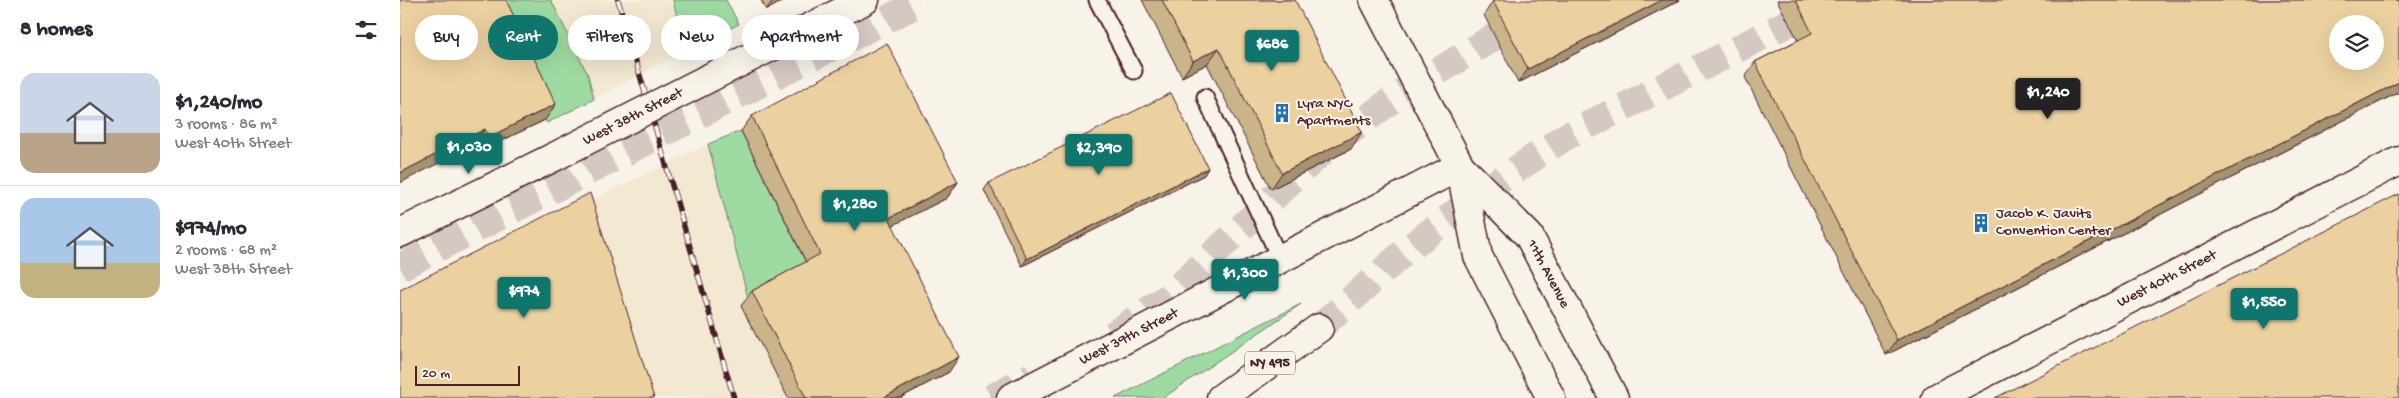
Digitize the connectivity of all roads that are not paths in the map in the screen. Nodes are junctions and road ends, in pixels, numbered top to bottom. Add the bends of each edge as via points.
1 (865, 0) edge
2 (1097, 0) edge
3 (1374, 0) edge
4 (1134, 71) dead end
5 (1205, 97) dead end
6 (2399, 161) edge
7 (1460, 166) junction
8 (400, 233) edge
9 (1280, 258) junction
10 (1011, 398) tunnel mouth
11 (1221, 398) edge
12 (1255, 398) edge
13 (1551, 398) edge
14 (1614, 398) edge
15 (1936, 398) edge

1 - 8 main road, West 38th Street, bridge
2 - 4 lane
3 - 7 main road, 11th Avenue
5 - 9 lane
6 - 15 main road, West 40th Street
7 - 9 main road, West 39th Street
7 - 13 main road, 11th Avenue via 1478,256
7 - 14 main road, 11th Avenue via 1529,236
9 - 10 main road, West 39th Street
11 - 12 main road, NY 495 via 1319,328

